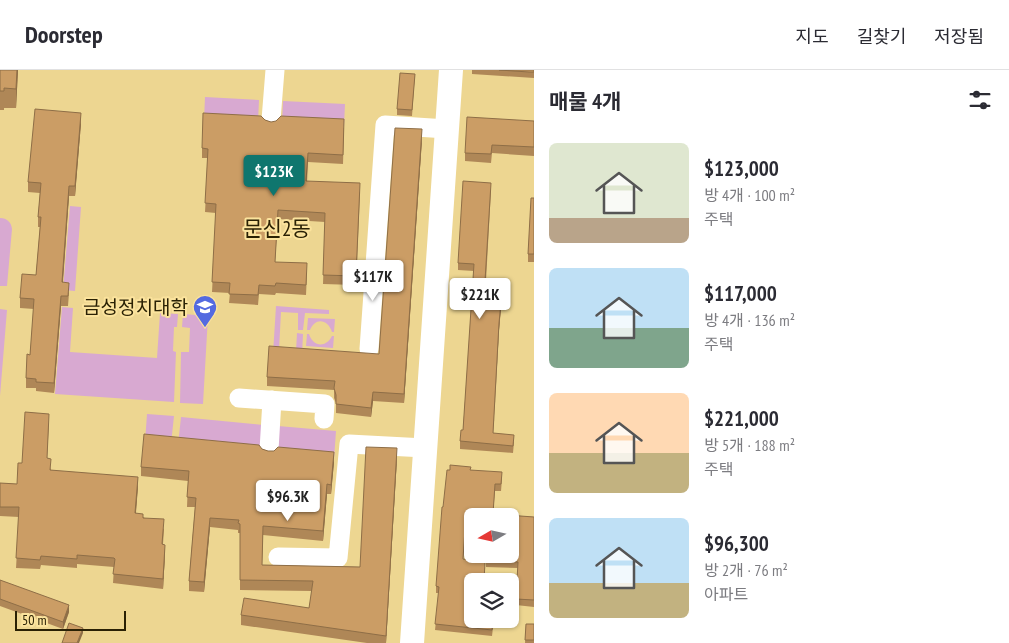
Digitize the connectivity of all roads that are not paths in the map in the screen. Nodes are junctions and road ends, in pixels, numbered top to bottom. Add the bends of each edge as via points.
1 (275, 70) edge
2 (451, 70) edge
3 (271, 120) edge
4 (447, 129) junction
5 (369, 349) dead end
6 (238, 398) dead end
7 (272, 400) junction
8 (324, 419) dead end
9 (425, 448) junction
10 (269, 450) edge
11 (278, 557) dead end
12 (412, 643) edge

1 - 3 lane
2 - 4 main road
4 - 5 lane via 385,125
4 - 9 main road
6 - 7 lane
7 - 8 lane via 325,404
7 - 10 lane
9 - 11 lane via 348,444 338,558
9 - 12 main road

